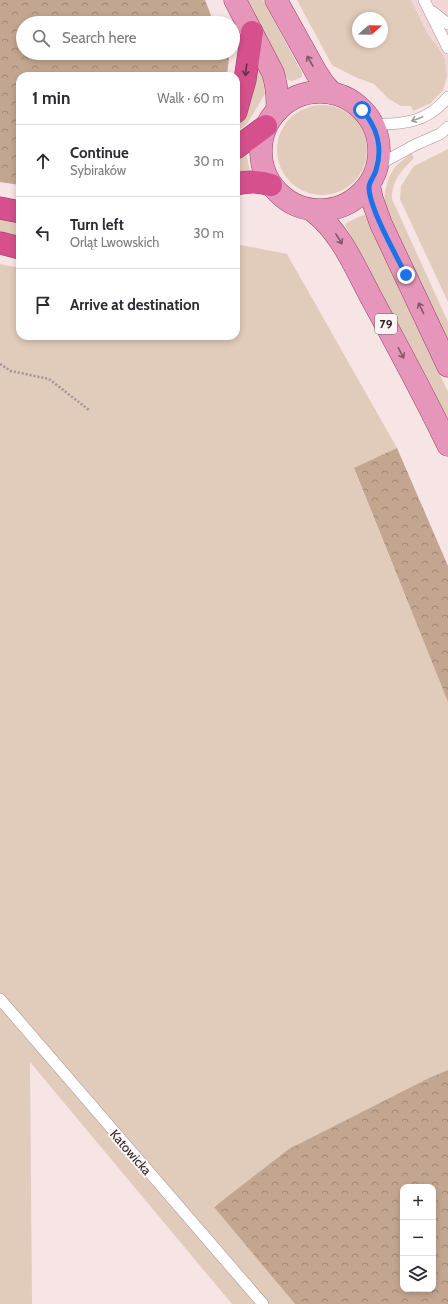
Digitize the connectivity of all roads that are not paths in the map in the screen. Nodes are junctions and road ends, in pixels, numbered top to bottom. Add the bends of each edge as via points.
1 (236, 0) edge
2 (276, 0) edge
3 (427, 4) edge
4 (448, 24) edge
5 (252, 32) junction
6 (448, 48) edge
7 (332, 93) junction
8 (448, 97) edge
9 (240, 98) edge
10 (272, 118) junction
11 (373, 124) junction
12 (448, 128) edge
13 (240, 145) edge
14 (378, 165) junction
15 (240, 183) edge
16 (271, 185) junction
17 (369, 185) junction
18 (0, 208) edge
19 (313, 210) junction
20 (16, 211) edge
21 (0, 243) edge
22 (16, 247) edge
23 (448, 366) edge
24 (448, 446) edge
25 (0, 999) edge
26 (262, 1304) edge

1 - 5 main road, 79
7 -> 2 main road, 79 via 316,72
3 - 4 lane
3 - 6 lane
5 -> 9 highway
5 - 10 main road, 79 via 277,86
7 - 10 main road, 79 via 302,95 284,104
7 - 11 main road, 79 via 356,104
8 -> 11 lane via 430,114 418,119 392,125
10 - 13 highway
10 - 16 main road, 79 via 263,134 260,152
11 - 14 main road, 79 via 380,148
12 - 14 lane
14 - 17 main road, 79
15 - 16 highway via 253,181
16 - 19 main road, 79 via 288,202
17 - 19 main road, 79 via 356,199 344,206 331,210
23 -> 17 main road via 381,224
18 - 20 highway
19 -> 24 main road, 79 via 339,239 401,352
21 - 22 highway
25 - 26 lane, Katowicka

